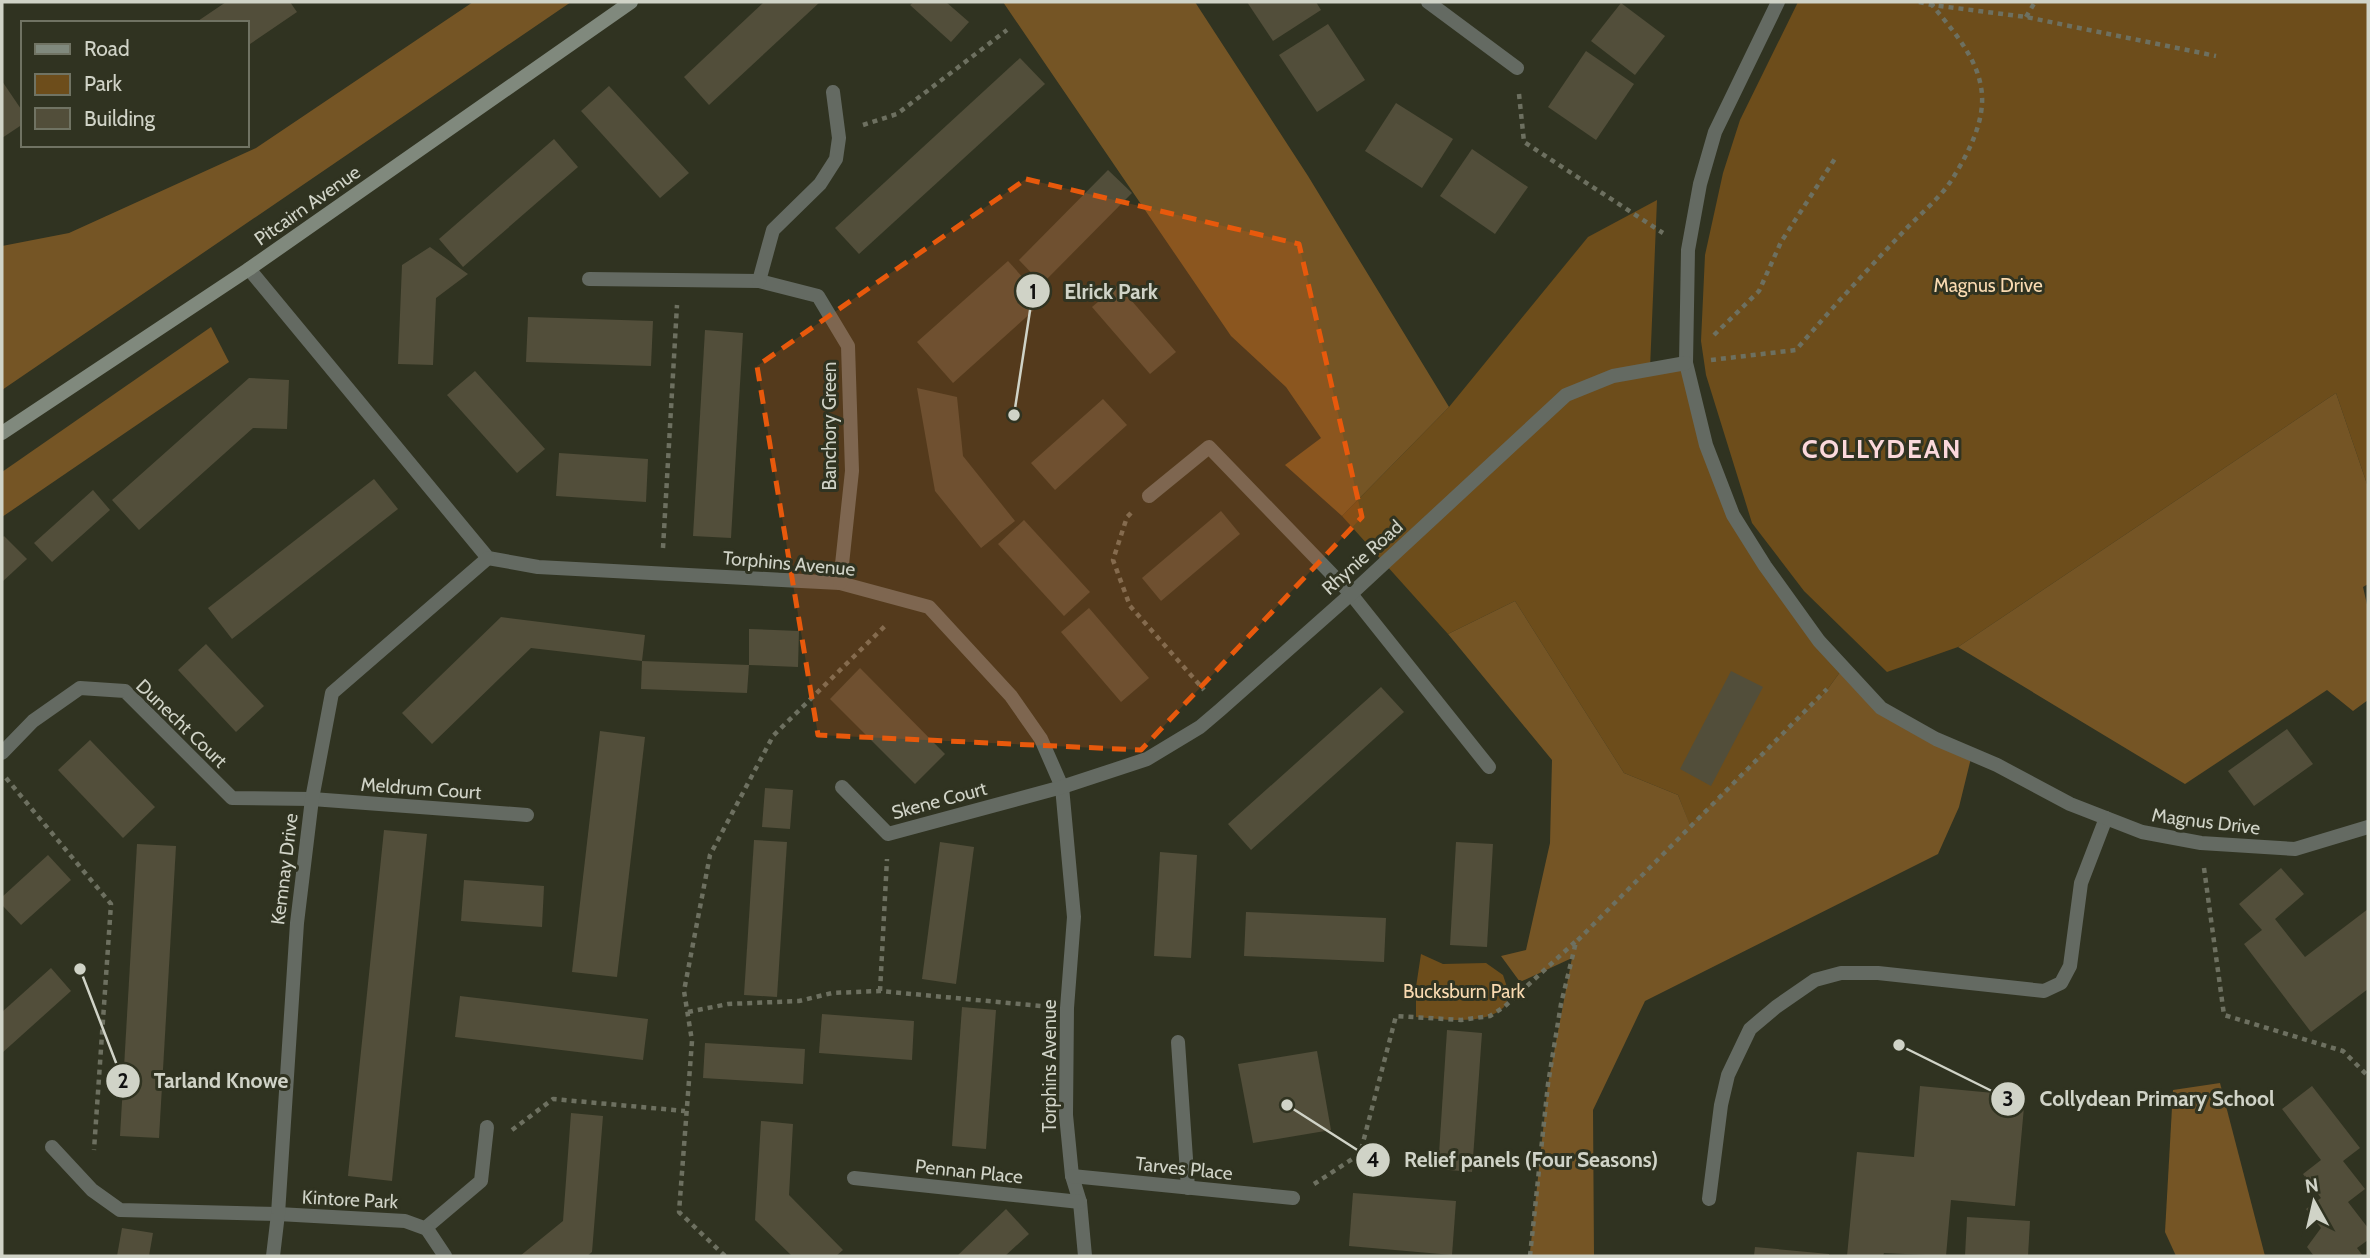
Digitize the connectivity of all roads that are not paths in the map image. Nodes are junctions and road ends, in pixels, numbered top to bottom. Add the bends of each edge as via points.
1 (631, 2) edge
2 (1428, 2) edge
3 (1761, 2) edge
4 (1776, 6) edge
5 (1517, 68) road end
6 (833, 92) dead end
7 (250, 269) junction
8 (589, 279) dead end
9 (759, 281) junction
10 (1686, 363) junction
11 (2, 433) edge
12 (1149, 496) road end
13 (488, 558) junction
14 (840, 583) junction
15 (1351, 594) junction
16 (2, 753) edge
17 (1489, 767) dead end
18 (842, 787) dead end
19 (1062, 787) junction
20 (312, 799) junction
21 (527, 815) dead end
22 (2106, 818) junction
23 (2368, 827) edge
24 (1178, 1042) dead end
25 (487, 1127) dead end
26 (52, 1147) dead end
27 (1072, 1176) junction
28 (854, 1178) dead end
29 (1188, 1188) junction
30 (1293, 1198) road end
31 (1709, 1199) dead end
32 (1080, 1202) junction
33 (278, 1214) junction
34 (427, 1229) junction
35 (273, 1256) edge
36 (445, 1256) edge
37 (1085, 1256) edge

1 - 7 street, Pitcairn Avenue
2 - 5 street
3 - 4 street
4 - 10 street, Magnus Drive via 1716,132 1700,184 1688,250
6 - 9 street via 836,159 820,184 773,230
7 - 11 street, Pitcairn Avenue
7 - 13 street
8 - 9 street, Banchory Green
9 - 14 street, Banchory Green via 818,296 848,346 852,471
10 - 15 street, Rhynie Road via 1613,376 1566,395
10 - 22 street, Magnus Drive via 1706,445 1732,515 1843,668 1881,708 1936,739
12 - 15 street via 1209,447
13 - 14 street, Torphins Avenue via 538,567
13 - 20 street, Kemnay Drive via 332,693
14 - 19 street, Torphins Avenue via 929,607 1010,696 1041,739
15 - 17 street
15 - 19 street, Rhynie Road via 1200,727 1147,759
16 - 20 street, Dunecht Court via 33,721 80,688 125,691 232,798
18 - 19 street, Skene Court via 888,834
19 - 27 street, Torphins Avenue via 1074,917 1066,1115
20 - 21 street, Meldrum Court
20 - 33 street, Kemnay Drive via 297,923
22 - 23 street, Magnus Drive via 2142,832 2201,843 2295,849
22 - 31 street via 2081,883 2070,966 2061,983 2044,991 1841,973 1815,980 1750,1029 1728,1075
24 - 29 street
25 - 34 street via 481,1181
26 - 33 street, Kintore Park via 92,1190 120,1210
27 - 29 street, Tarves Place
27 - 32 street, Torphins Avenue
28 - 32 street, Pennan Place
29 - 30 street, Tarves Place
32 - 37 street, Torphins Avenue
33 - 34 street, Kintore Park via 405,1221
33 - 35 street, Kemnay Drive
34 - 36 street

